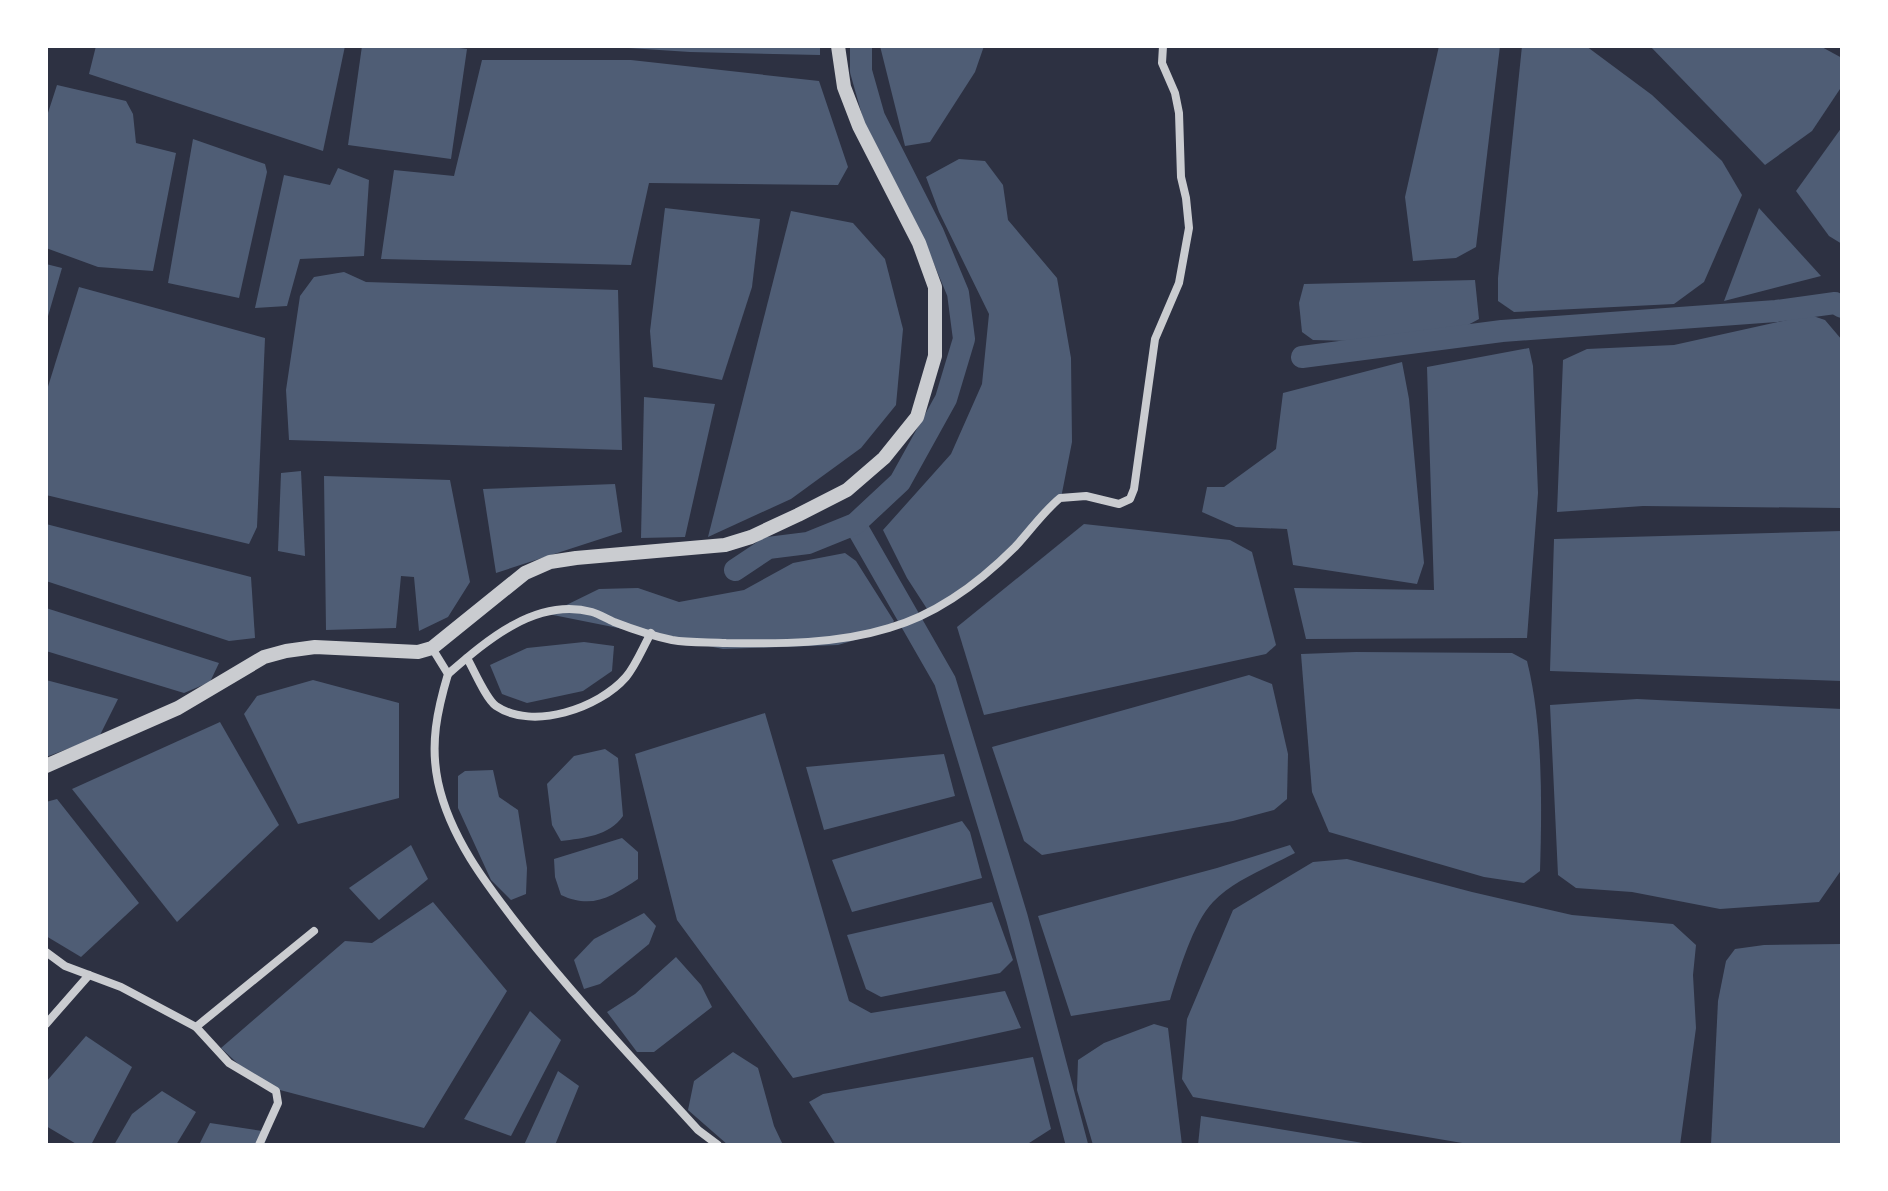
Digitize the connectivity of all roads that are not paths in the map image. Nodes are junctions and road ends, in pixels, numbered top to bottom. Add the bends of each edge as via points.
1 (838, 46) edge
2 (1163, 46) edge
3 (651, 633) junction
4 (432, 648) junction
5 (467, 658) junction
6 (448, 674) junction
7 (46, 766) edge
8 (314, 931) dead end
9 (46, 952) edge
10 (89, 975) junction
11 (46, 1024) edge
12 (196, 1027) junction
13 (259, 1145) edge
14 (718, 1145) edge

1 - 4 street via 844,87 859,126 919,243 935,287 935,356 917,417 884,458 847,490 798,515 725,545 550,562 525,573
2 - 3 street via 1162,63 1179,113 1189,228 1179,283 1155,339 1130,499 1119,504 1086,496 1060,498 974,585 889,628 773,644 674,640
3 - 5 street via 592,612 540,613 509,627
3 - 5 street via 628,676 604,698 549,717 517,716 493,704
4 - 6 street
4 - 7 street via 418,652 315,647 264,657 178,708
5 - 6 street
6 - 14 street via 434,724 438,779 448,813 479,874 555,972 698,1130
8 - 12 street
9 - 10 street
10 - 11 street
10 - 12 street
12 - 13 street via 229,1063 278,1094

